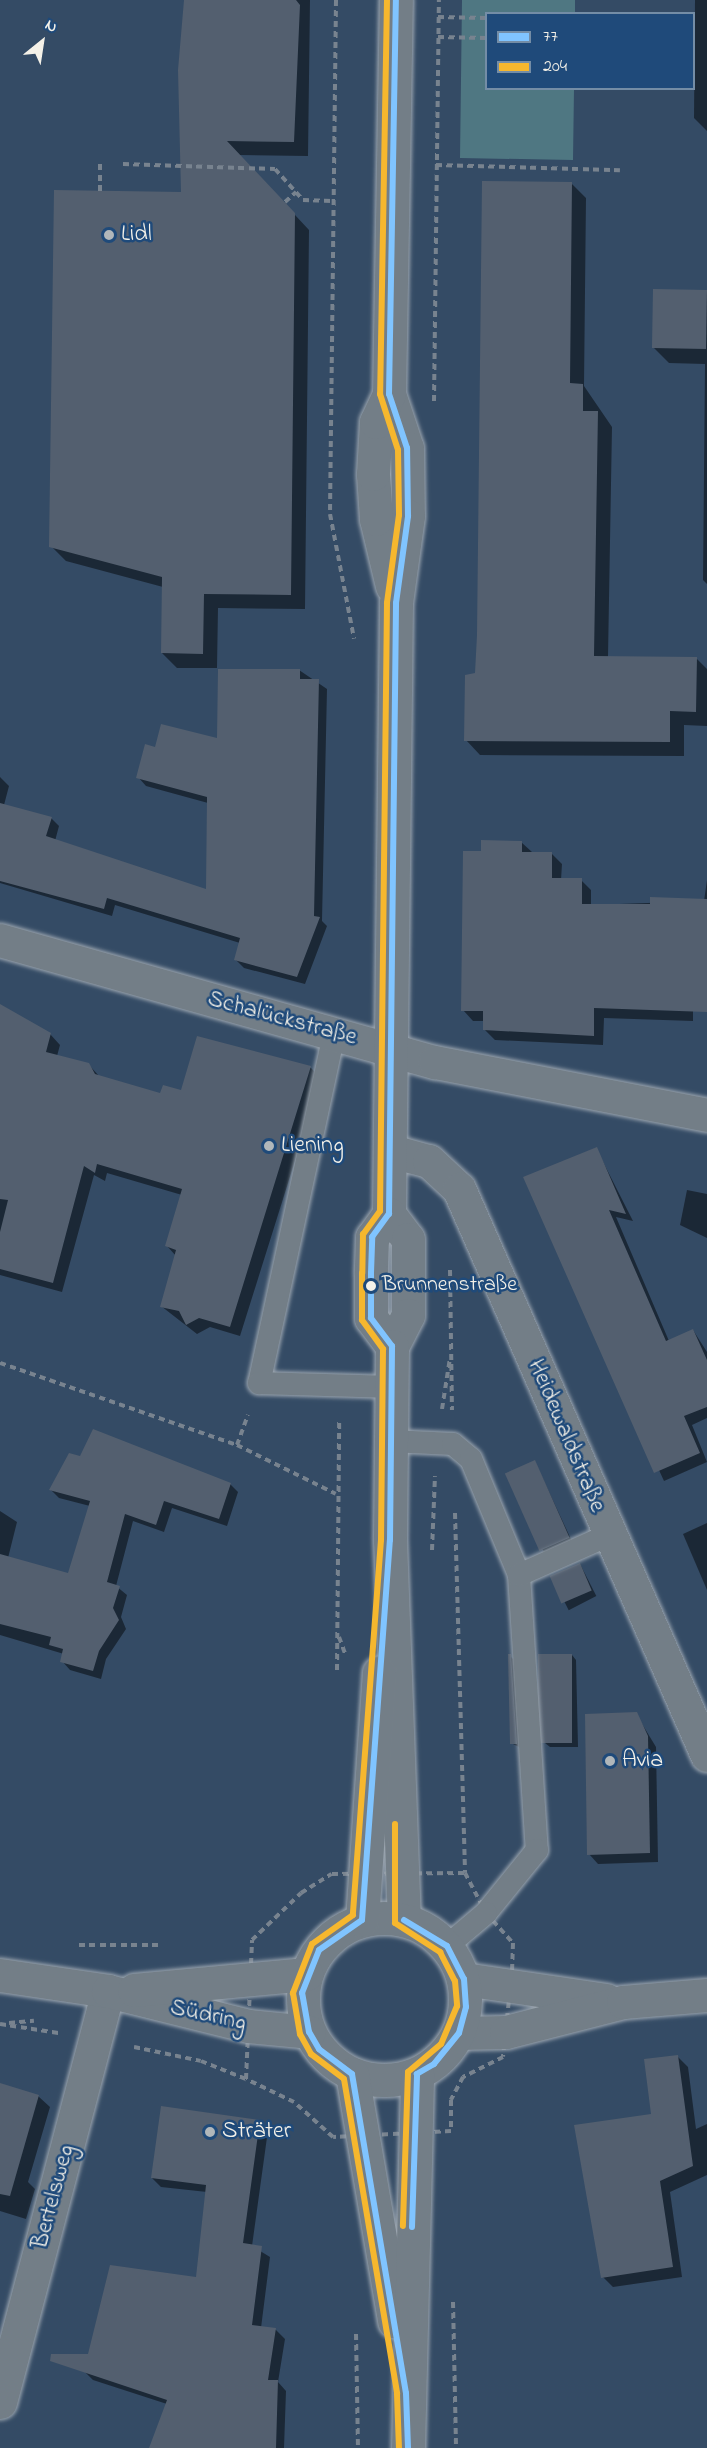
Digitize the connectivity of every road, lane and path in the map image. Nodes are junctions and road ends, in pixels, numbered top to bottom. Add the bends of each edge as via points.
1 (336, 0) edge
2 (396, 0) edge
3 (438, 17) dead end
4 (485, 18) edge
5 (438, 37) dead end
6 (485, 38) edge
7 (100, 164) dead end
8 (123, 164) dead end
9 (436, 165) dead end
10 (620, 170) dead end
11 (100, 191) dead end
12 (296, 192) junction
13 (332, 201) junction
14 (285, 202) dead end
15 (356, 648) dead end
16 (0, 940) edge
17 (334, 1034) junction
18 (391, 1048) junction
19 (707, 1115) edge
20 (391, 1152) junction
21 (0, 1363) edge
22 (340, 1386) junction
23 (391, 1387) junction
24 (391, 1441) junction
25 (445, 1442) junction
26 (336, 1494) junction
27 (454, 1503) dead end
28 (609, 1535) junction
29 (390, 1540) junction
30 (432, 1558) dead end
31 (519, 1575) junction
32 (337, 1683) dead end
33 (707, 1755) edge
34 (332, 1862) dead end
35 (465, 1873) dead end
36 (332, 1874) junction
37 (352, 1874) dead end
38 (362, 1920) junction
39 (404, 1920) junction
40 (241, 1940) dead end
41 (252, 1940) junction
42 (74, 1945) dead end
43 (166, 1945) dead end
44 (447, 1946) junction
45 (251, 1953) dead end
46 (306, 1974) junction
47 (0, 1975) edge
48 (464, 1979) junction
49 (108, 1991) junction
50 (707, 1995) edge
51 (623, 2002) junction
52 (39, 2021) dead end
53 (0, 2024) edge
54 (309, 2032) junction
55 (459, 2033) junction
56 (65, 2034) dead end
57 (247, 2040) dead end
58 (127, 2045) dead end
59 (504, 2053) dead end
60 (352, 2074) junction
61 (417, 2074) junction
62 (246, 2079) junction
63 (427, 2133) dead end
64 (343, 2136) dead end
65 (406, 2393) junction
66 (0, 2402) edge
67 (408, 2448) edge

1 - 13 path
2 - 18 main road via 389,394 402,421 408,474 396,603
3 - 4 path
5 - 6 path
7 - 11 path
8 - 12 path via 275,169
9 - 10 path
12 - 13 path via 303,200
12 - 14 path
13 - 15 path via 330,514
16 - 17 main road, Schalückstraße
17 - 18 main road, Schalückstraße
17 - 22 lane via 259,1383
18 - 19 main road, Schalückstraße via 435,1062
18 - 20 main road
20 - 23 main road via 389,1214 408,1239 408,1315 392,1346
20 - 28 main road, Heidewaldstraße via 429,1161 459,1189
21 - 26 path via 237,1445
22 - 23 lane
22 - 26 path
23 - 24 main road
24 - 25 lane
24 - 29 main road
25 - 25 path via 452,1345
25 - 30 path
25 - 31 lane via 471,1460
26 - 32 path
27 - 35 path
28 - 31 lane
28 - 33 main road, Heidewaldstraße
29 - 38 main road
29 - 39 main road
31 - 44 lane via 537,1850 486,1913
34 - 36 path
36 - 37 path
36 - 41 path via 301,1893
38 - 39 main road
38 - 46 main road via 338,1931 319,1950
39 - 44 main road
40 - 41 path
41 - 45 path
42 - 43 path
44 - 48 main road
46 - 49 main road, Südring
46 - 54 main road via 302,1993
47 - 49 main road, Südring
48 - 51 main road
48 - 55 main road via 466,2007
49 - 54 main road, Südring via 248,2026
49 - 66 main road, Bertelsweg
50 - 51 main road
51 - 55 main road via 506,2032
52 - 53 path
53 - 56 path
54 - 60 main road via 319,2049
55 - 61 main road via 434,2064
57 - 62 path
58 - 62 path via 201,2061
59 - 63 path via 463,2077 451,2100 451,2131
60 - 61 main road via 396,2080
60 - 65 main road
61 - 65 main road
62 - 64 path via 294,2102 333,2137
65 - 67 main road

